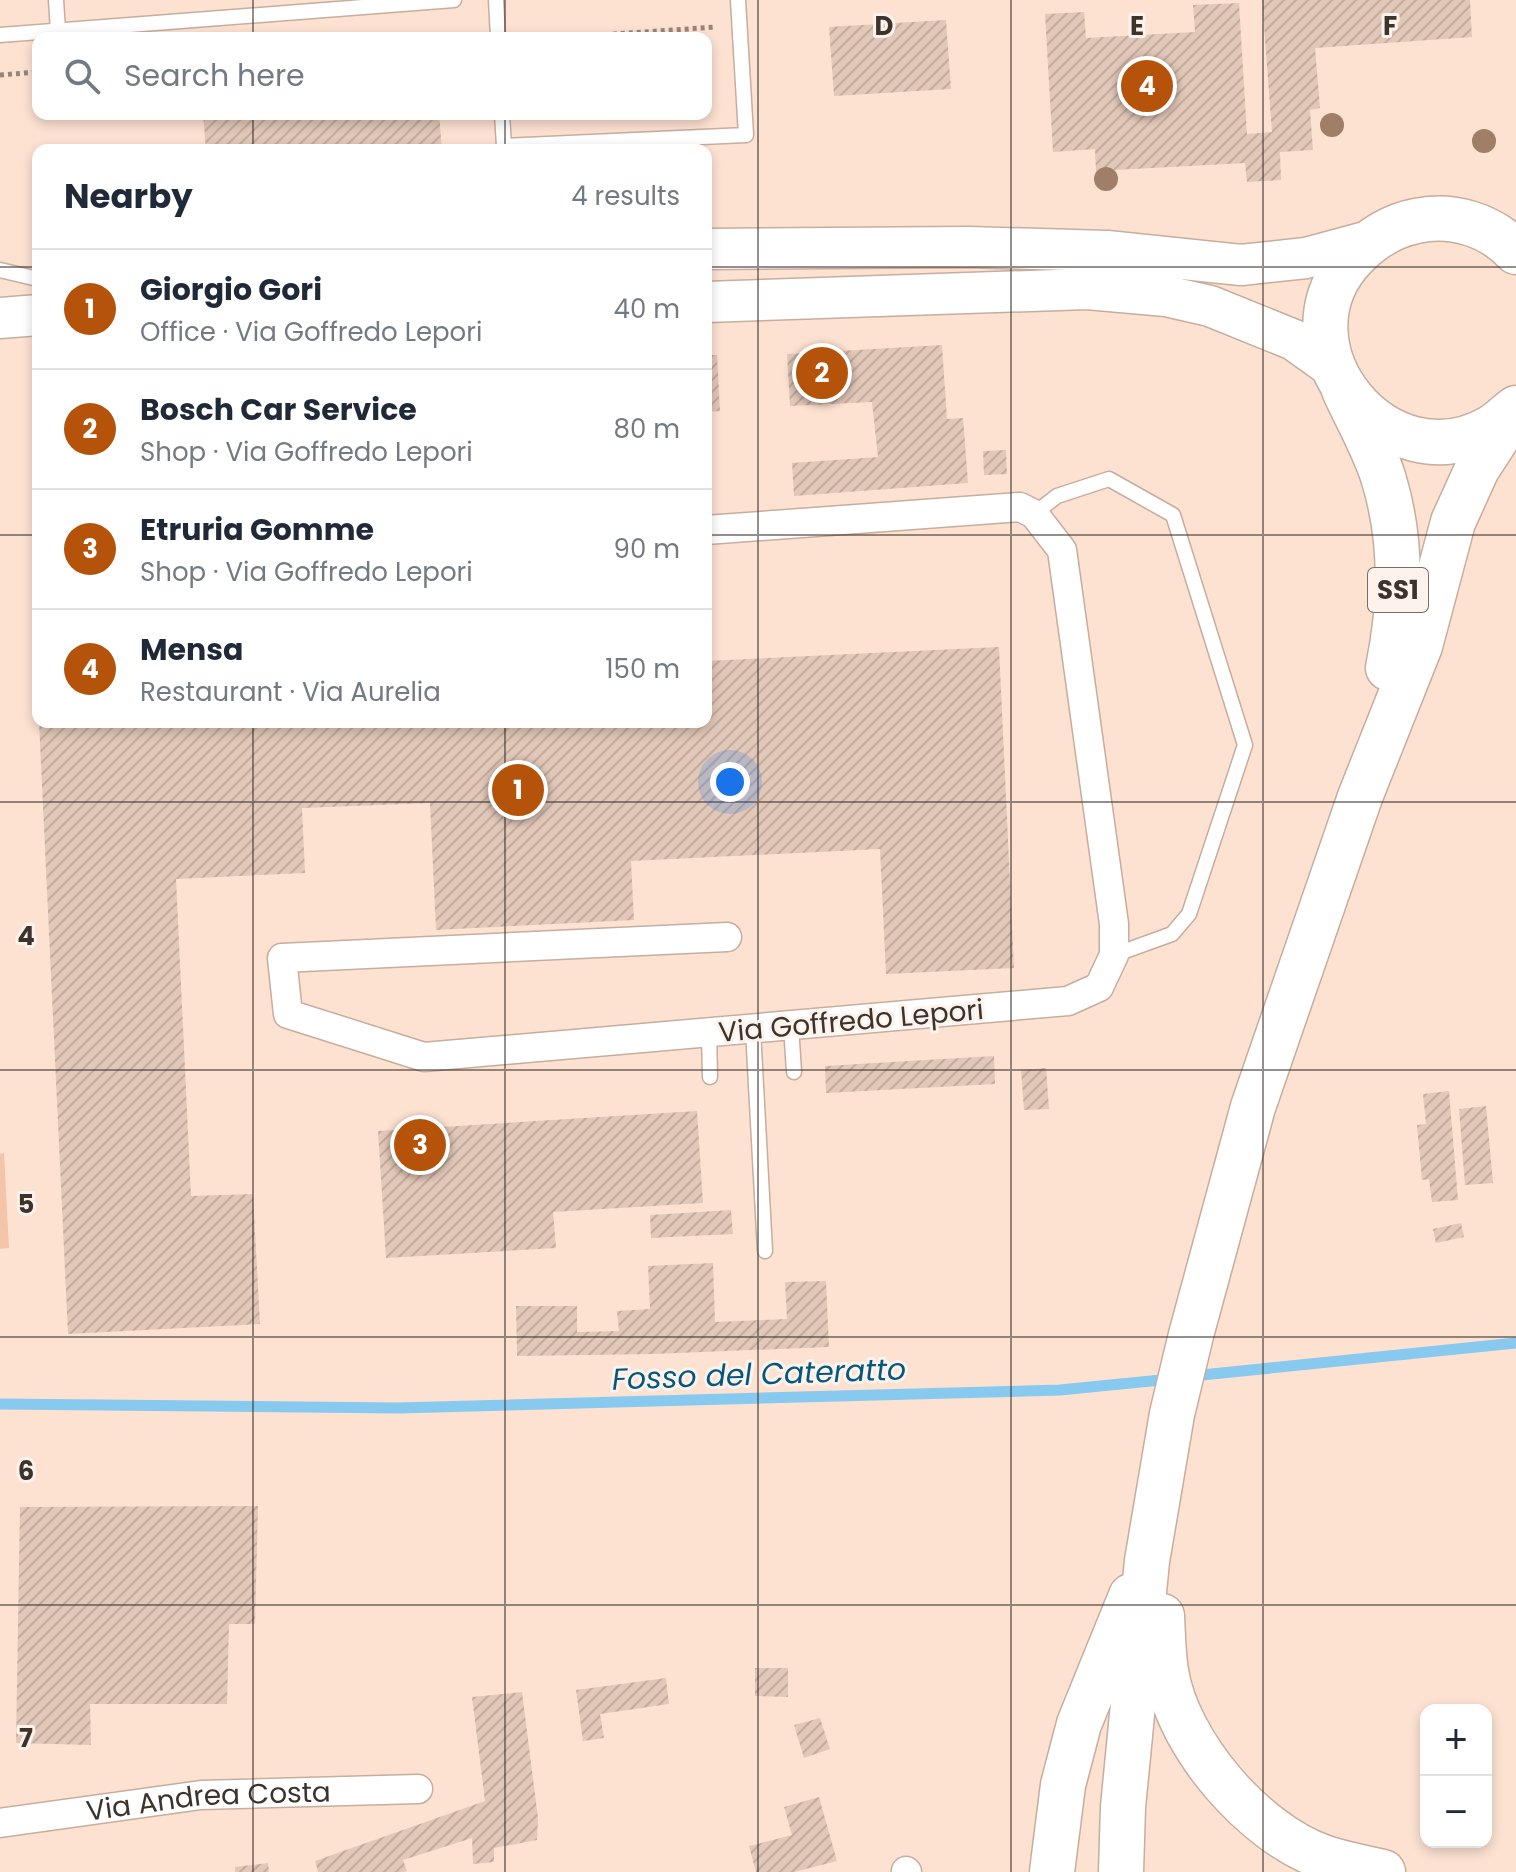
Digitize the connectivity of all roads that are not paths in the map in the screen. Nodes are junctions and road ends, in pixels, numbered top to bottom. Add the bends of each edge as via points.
1 (56, 0) edge
2 (454, 0) edge
3 (496, 0) edge
4 (738, 0) edge
5 (422, 1) edge
6 (58, 31) junction
7 (44, 32) edge
8 (498, 32) edge
9 (32, 33) edge
10 (0, 35) edge
11 (502, 120) edge
12 (504, 144) edge
13 (548, 144) edge
14 (1369, 241) junction
15 (712, 249) edge
16 (1516, 252) edge
17 (0, 270) edge
18 (32, 278) edge
19 (712, 302) edge
20 (32, 315) edge
21 (0, 318) edge
22 (1338, 379) junction
23 (1516, 409) edge
24 (1034, 514) junction
25 (712, 530) edge
26 (1360, 797) junction
27 (727, 937) dead end
28 (1114, 955) junction
29 (791, 1026) junction
30 (753, 1030) junction
31 (709, 1033) junction
32 (794, 1072) dead end
33 (710, 1077) dead end
34 (765, 1251) dead end
35 (1156, 1501) junction
36 (1147, 1561) junction
37 (418, 1789) dead end
38 (0, 1823) edge
39 (1052, 1872) edge
40 (1121, 1872) edge
41 (1383, 1872) edge

1 - 6 lane
2 - 5 lane
3 - 8 lane
4 - 13 lane via 746,135
5 - 6 lane
6 - 7 lane
9 - 10 lane
11 - 12 lane
14 - 15 main road via 1306,258 1241,265 1107,251
14 - 16 main road, SS1 via 1400,224 1458,220 1487,230
14 - 22 main road, SS1 via 1345,267 1330,299 1326,334
17 - 18 lane
19 - 22 main road via 1087,289 1166,296 1210,306 1294,340
20 - 21 main road
22 - 23 main road via 1365,415 1394,432 1427,441 1460,439 1491,427
22 - 26 main road, SS1 via 1384,478 1398,552 1397,626
23 - 26 main road via 1477,469 1453,522 1420,646
24 - 25 street via 1020,507
24 - 28 street via 1062,550
24 - 28 lane via 1057,496 1109,479 1173,515 1245,745 1189,914 1172,934
26 - 35 main road via 1253,1107 1191,1335
27 - 31 street, Via Goffredo Lepori via 282,958 288,1014 424,1057
28 - 29 street, Via Goffredo Lepori via 1099,987 1068,1001
29 - 30 street, Via Goffredo Lepori
29 - 32 lane
30 - 31 street, Via Goffredo Lepori
30 - 34 lane
31 - 33 lane
35 - 36 main road
35 - 41 main road via 1166,1672 1193,1740 1237,1799 1274,1832 1323,1858
36 - 39 main road via 1079,1724 1063,1785
36 - 40 main road
37 - 38 street, Via Andrea Costa via 201,1795

